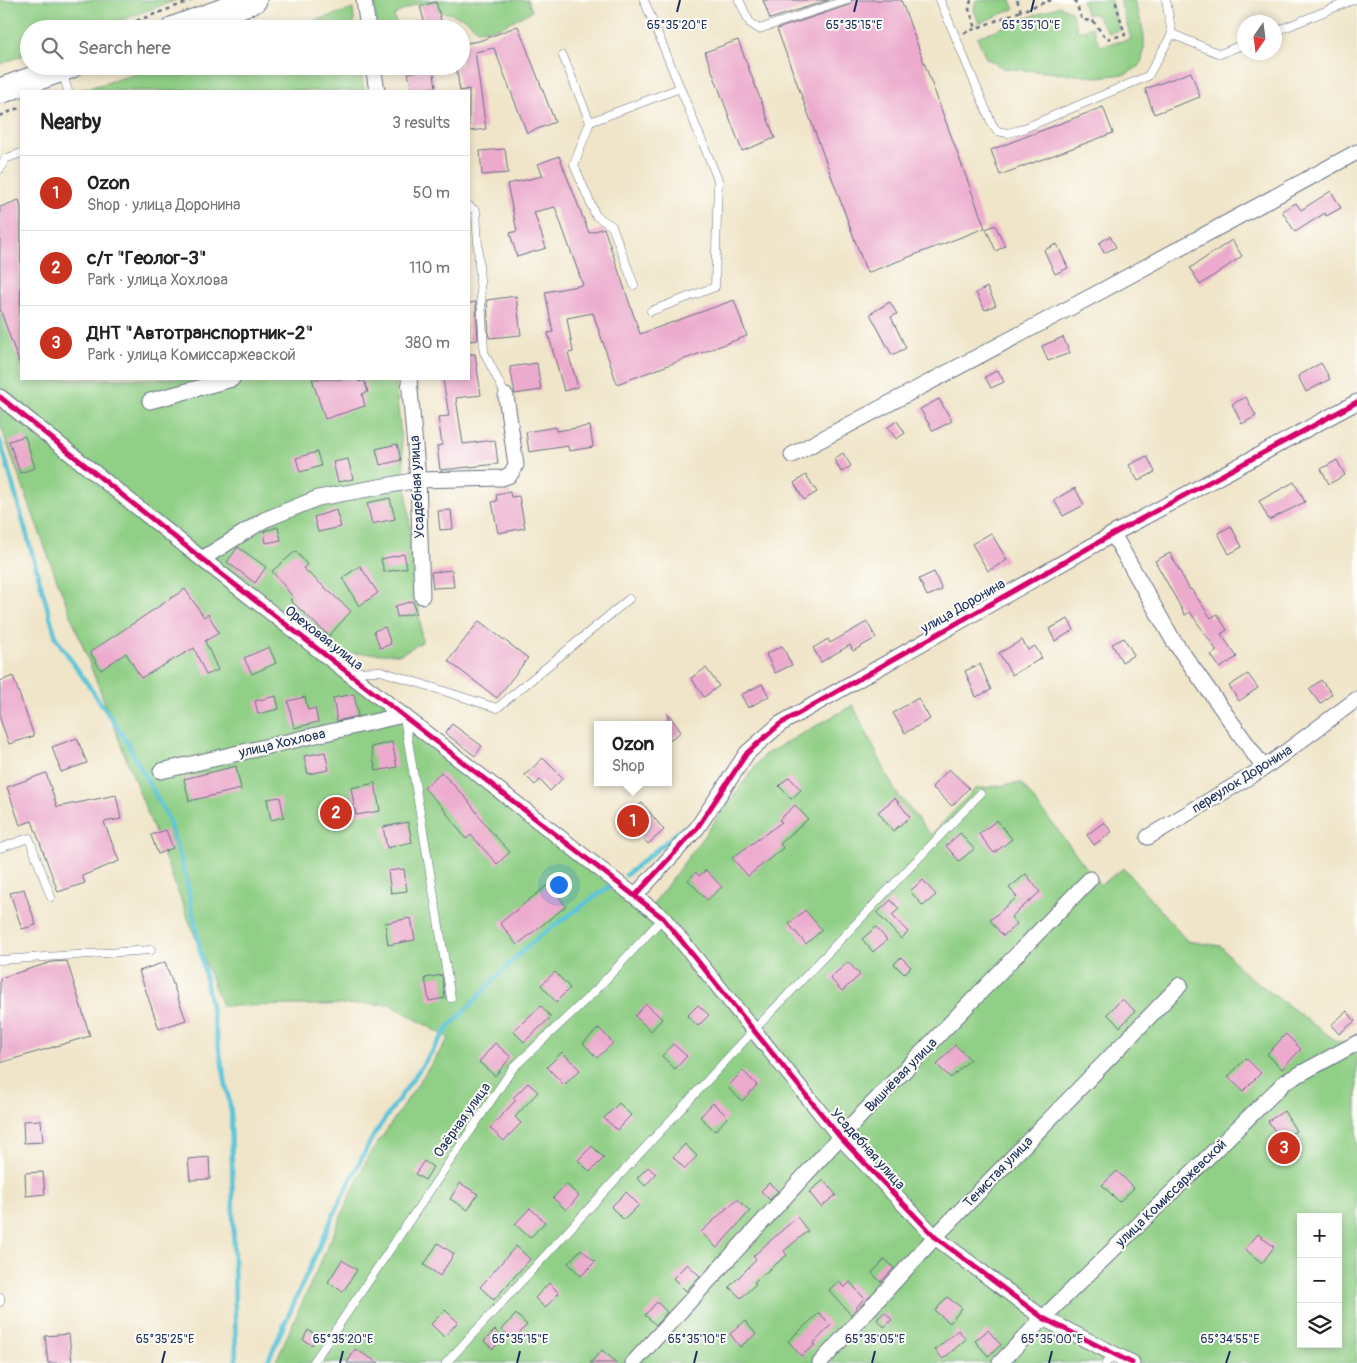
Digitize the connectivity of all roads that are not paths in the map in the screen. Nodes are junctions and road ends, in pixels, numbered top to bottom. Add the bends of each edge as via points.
1 (254, 0) edge
2 (364, 0) edge
3 (644, 0) edge
4 (739, 0) edge
5 (847, 0) edge
6 (940, 0) edge
7 (1166, 0) edge
8 (1353, 0) edge
9 (199, 20) edge
10 (367, 20) edge
11 (1282, 29) edge
12 (1172, 34) junction
13 (1237, 47) edge
14 (562, 56) dead end
15 (374, 75) edge
16 (66, 76) edge
17 (680, 88) junction
18 (376, 90) edge
19 (0, 91) edge
20 (590, 122) junction
21 (1357, 152) edge
22 (20, 153) edge
23 (0, 169) edge
24 (470, 207) edge
25 (634, 285) dead end
26 (651, 312) dead end
27 (228, 380) edge
28 (409, 380) edge
29 (506, 396) joint
30 (0, 397) edge
31 (150, 401) dead end
32 (1357, 402) edge
33 (792, 454) dead end
34 (418, 480) junction
35 (1113, 534) junction
36 (202, 559) junction
37 (422, 596) dead end
38 (629, 599) dead end
39 (349, 672) junction
40 (1357, 699) edge
41 (403, 715) junction
42 (1264, 768) junction
43 (161, 771) dead end
44 (980, 794) dead end
45 (1148, 837) dead end
46 (0, 848) edge
47 (1090, 879) dead end
48 (635, 896) junction
49 (50, 897) dead end
50 (663, 918) junction
51 (151, 950) dead end
52 (0, 960) edge
53 (1180, 985) dead end
54 (451, 998) dead end
55 (754, 1030) junction
56 (1357, 1043) edge
57 (840, 1137) junction
58 (935, 1237) junction
59 (0, 1297) edge
60 (0, 1302) edge
61 (1043, 1318) junction
62 (1110, 1359) edge
63 (313, 1363) edge
64 (446, 1363) edge
65 (633, 1363) edge
66 (820, 1363) edge
67 (1000, 1363) edge
68 (1132, 1363) edge

1 - 9 main road
2 - 10 street
3 - 17 lane
4 - 5 lane via 750,23 759,29
6 - 12 lane via 992,124 997,131 1008,133 1148,76
7 - 12 lane
8 - 11 lane
12 - 13 lane via 1220,54
14 - 20 lane
15 - 18 street
16 - 19 main road
17 - 20 lane
17 - 26 lane via 718,180 715,286
20 - 25 lane via 574,165 596,216 612,226
21 - 33 street
22 - 23 lane via 5,159
24 - 29 lane via 476,211 484,352
27 - 31 street
28 - 34 street, Усадебная улица
29 - 34 street via 516,465 510,475 502,478
30 - 36 street, Ореховая улица
32 - 35 street, улица Доронина
34 - 36 street via 318,498 264,520
34 - 37 street, Усадебная улица
35 - 42 street via 1173,640
35 - 48 street, улица Доронина via 780,724 747,753 697,828
36 - 39 street, Ореховая улица via 288,617
38 - 39 lane via 497,708 380,671
39 - 41 street, Ореховая улица
40 - 42 street, переулок Доронина
41 - 43 street, улица Хохлова
41 - 48 street, Ореховая улица
41 - 54 lane
42 - 45 street, переулок Доронина
44 - 55 lane
46 - 49 lane via 29,838
47 - 57 street, Вишнёвая улица
48 - 50 street, Усадебная улица
50 - 55 street, Усадебная улица
50 - 63 lane, Озёрная улица via 595,991 513,1068
51 - 52 lane
53 - 58 street, Тенистая улица
55 - 57 street, Усадебная улица
55 - 64 lane
56 - 61 street, улица Комиссаржевской via 1285,1082
57 - 58 street, Усадебная улица
57 - 65 street, Вишнёвая улица
58 - 61 street, Усадебная улица
58 - 66 street, Тенистая улица
59 - 60 lane
61 - 62 street, Усадебная улица
61 - 67 street, улица Комиссаржевской
62 - 68 street, Усадебная улица

